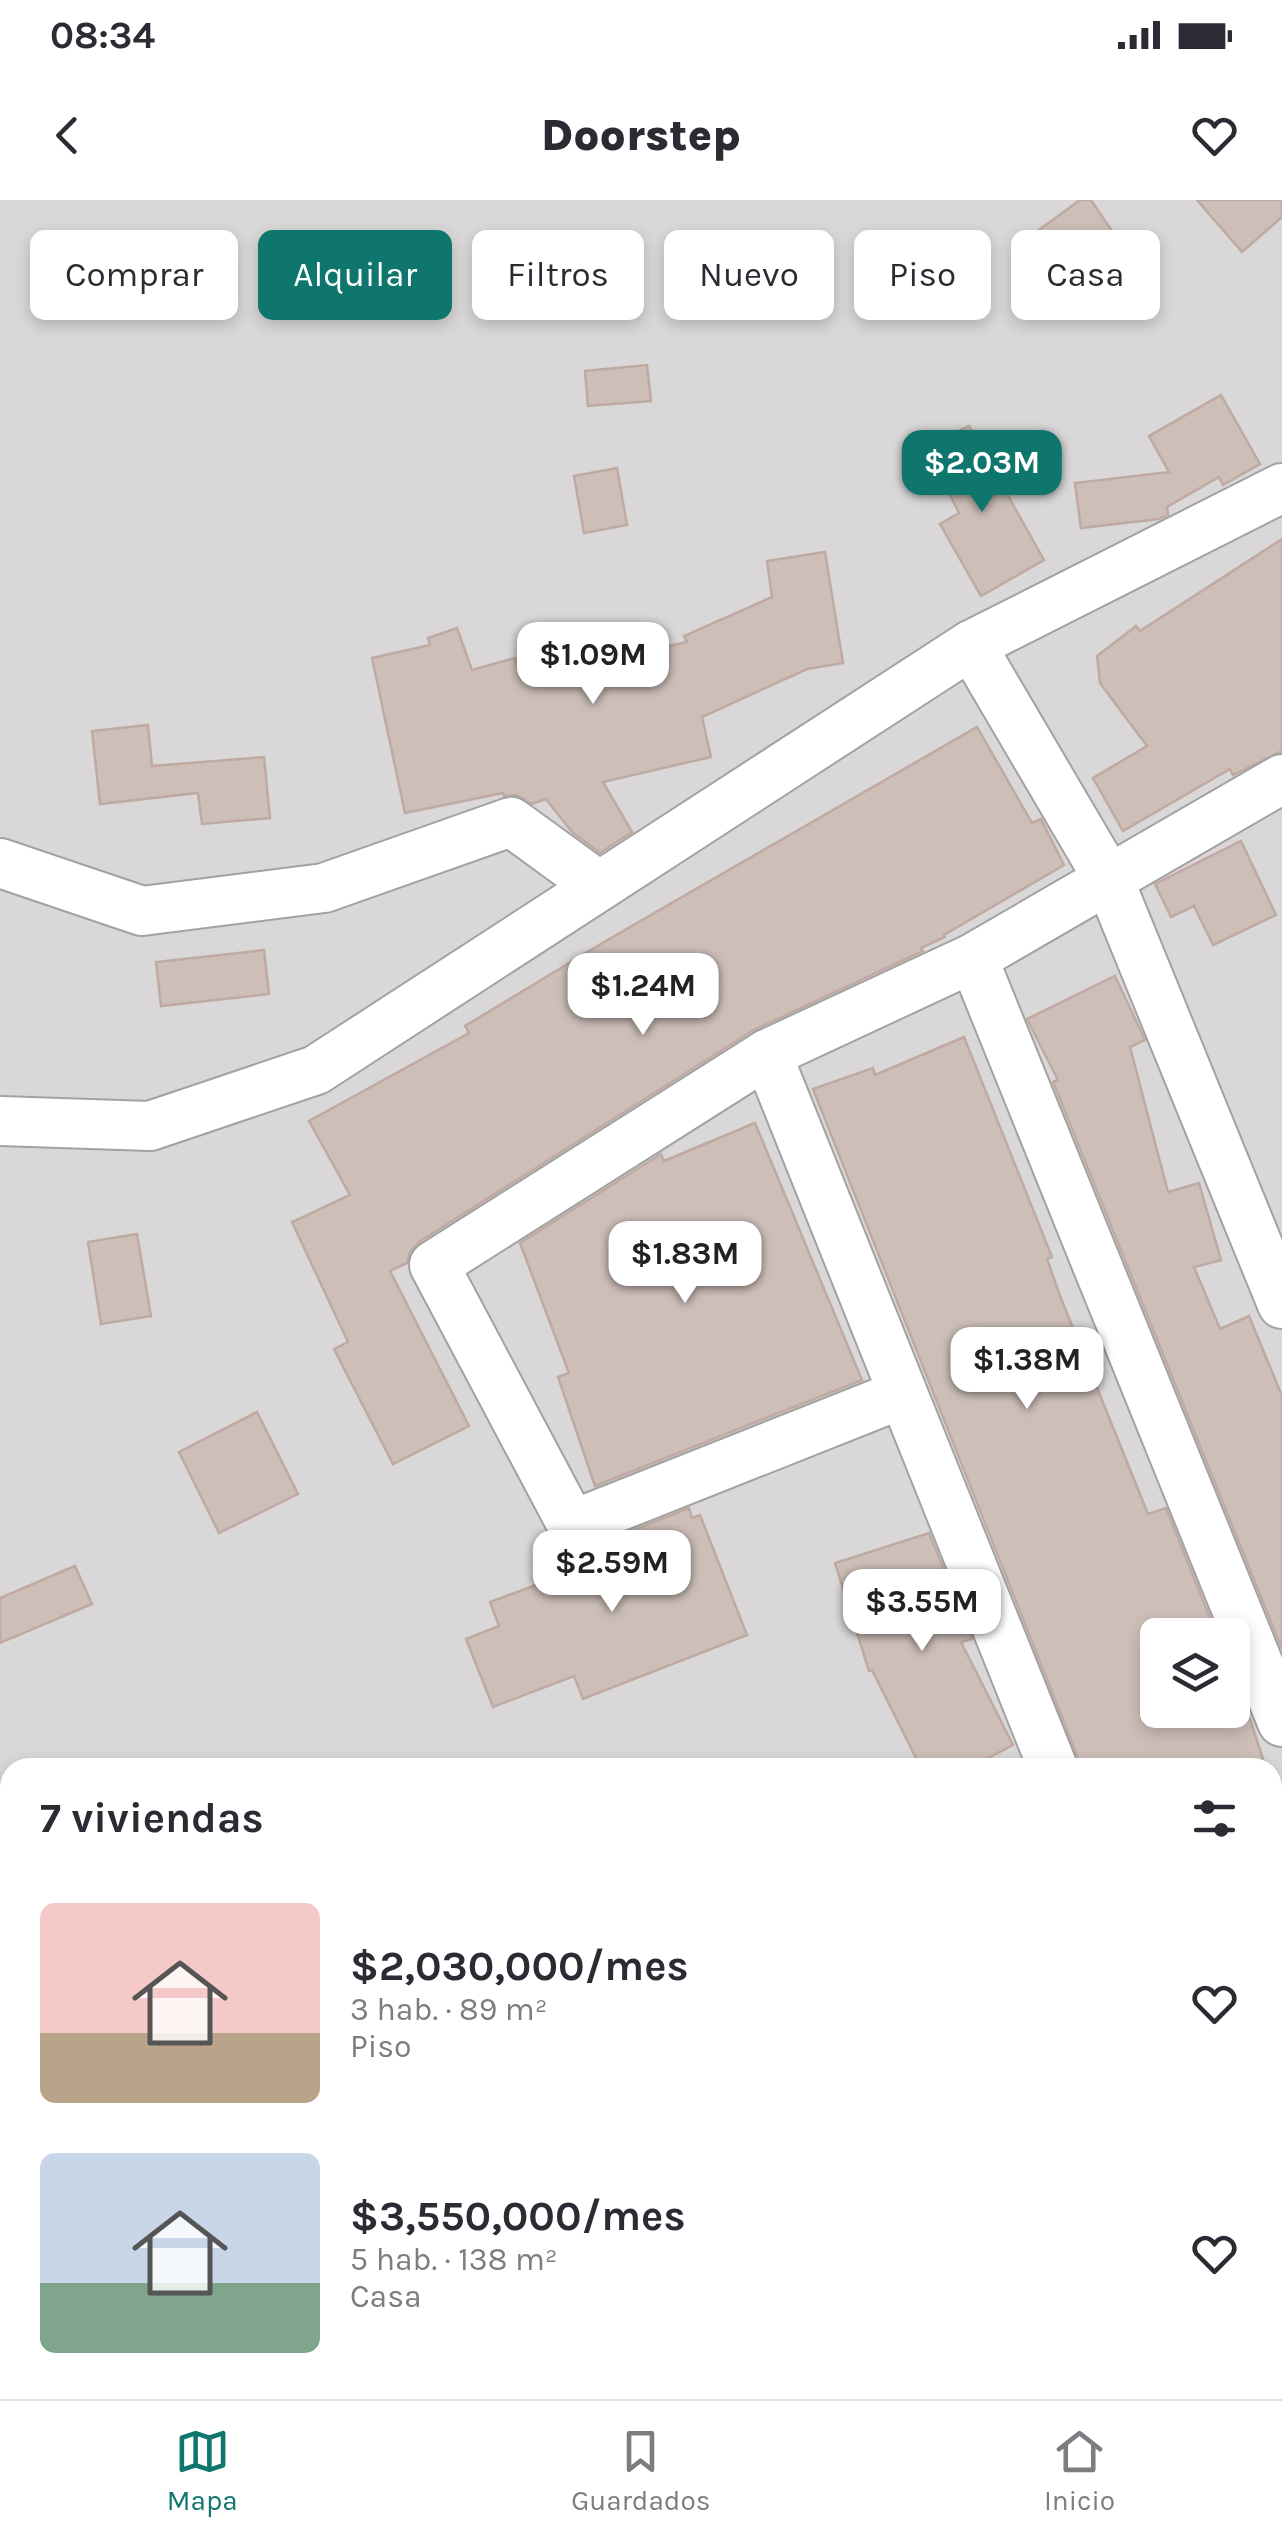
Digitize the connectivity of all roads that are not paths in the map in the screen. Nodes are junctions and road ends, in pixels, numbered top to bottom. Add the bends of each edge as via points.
1 (1282, 488) edge
2 (971, 645) junction
3 (1282, 779) edge
4 (0, 862) edge
5 (1109, 880) junction
6 (600, 886) junction
7 (973, 958) junction
8 (767, 1054) junction
9 (0, 1122) edge
10 (1282, 1304) edge
11 (902, 1394) junction
12 (1282, 1722) edge
13 (1049, 1758) edge

1 - 2 street
2 - 5 street
2 - 6 street
3 - 5 street
4 - 6 street via 142,911 324,888 511,822
5 - 7 street
5 - 10 street
6 - 9 street via 316,1070 150,1126
7 - 8 street
7 - 12 street
8 - 11 street
8 - 11 street via 434,1265 572,1524
11 - 13 street

